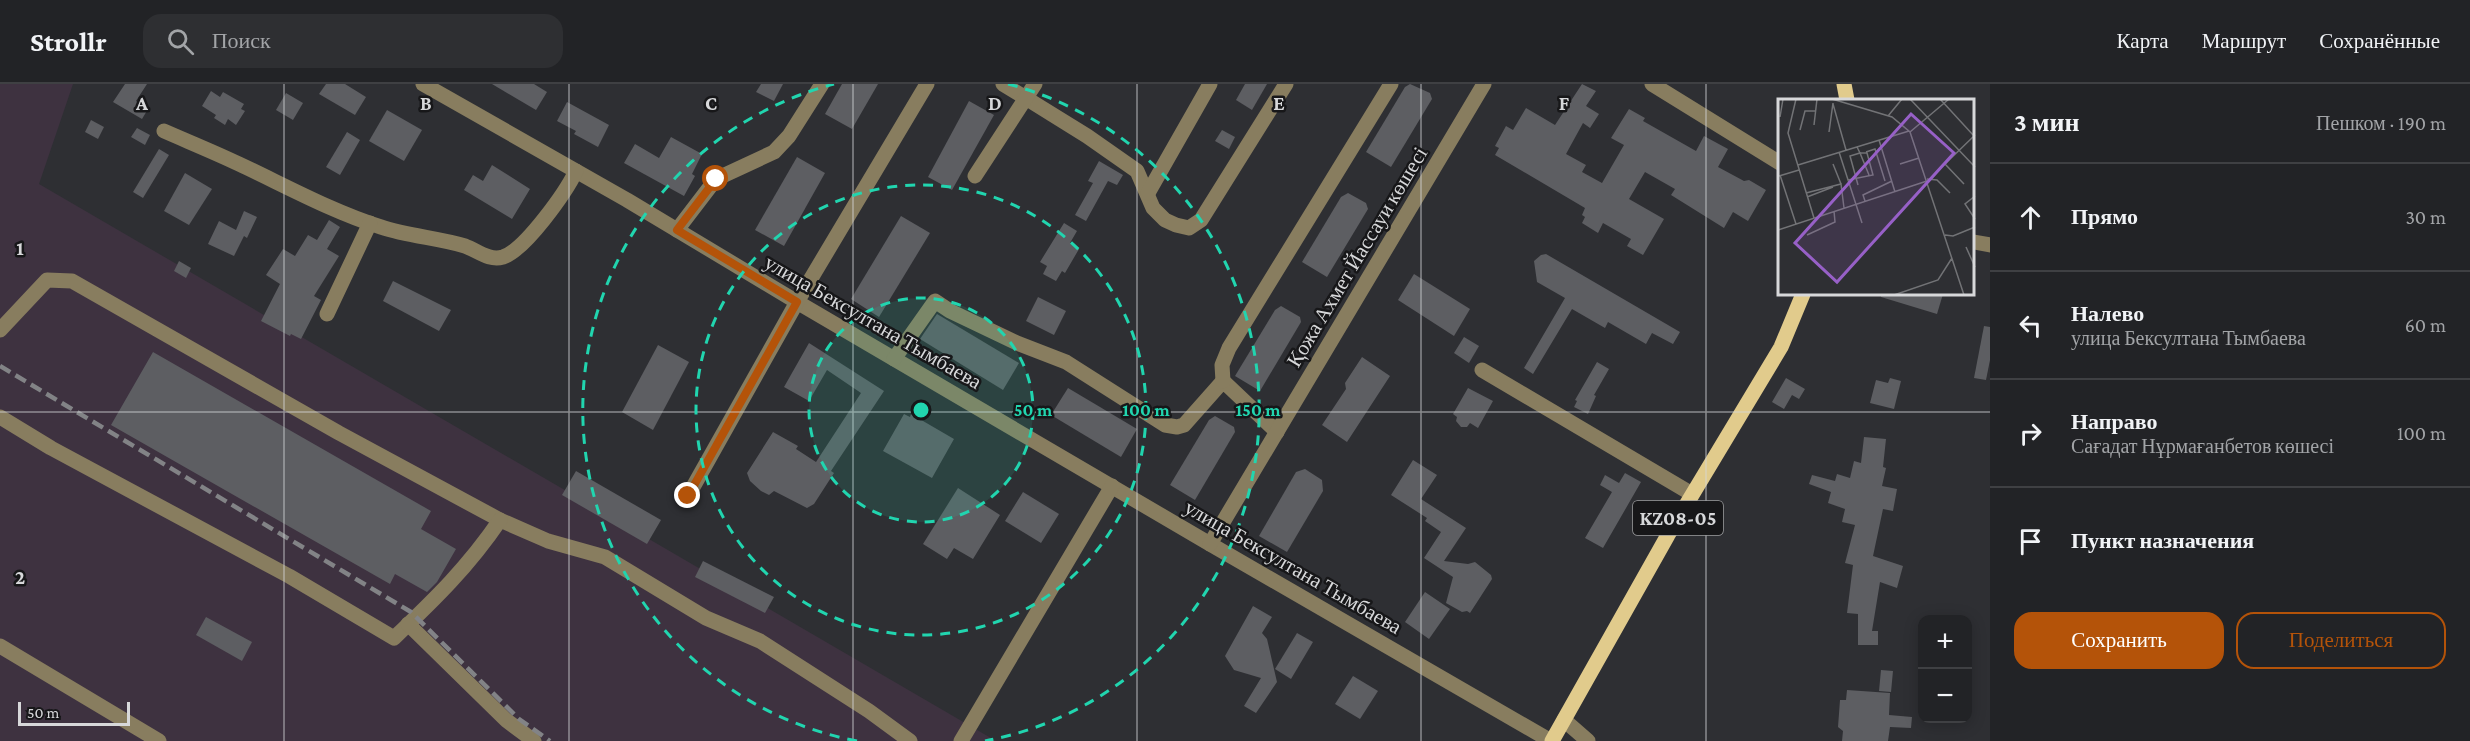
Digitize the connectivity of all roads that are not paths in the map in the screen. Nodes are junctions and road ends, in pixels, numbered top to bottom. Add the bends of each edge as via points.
1 (423, 84) edge
2 (822, 84) edge
3 (927, 84) edge
4 (1003, 84) edge
5 (1035, 84) edge
6 (1210, 84) edge
7 (1286, 84) edge
8 (1391, 84) edge
9 (1484, 84) edge
10 (1652, 84) edge
11 (1844, 84) edge
12 (1025, 99) junction
13 (1847, 99) edge
14 (164, 131) dead end
15 (1778, 162) edge
16 (576, 171) junction
17 (975, 176) dead end
18 (1148, 193) junction
19 (370, 223) junction
20 (677, 230) junction
21 (1975, 242) edge
22 (1990, 245) edge
23 (1802, 296) edge
24 (797, 302) junction
25 (327, 314) dead end
26 (0, 330) edge
27 (894, 359) junction
28 (1482, 370) dead end
29 (1223, 381) junction
30 (0, 417) edge
31 (1277, 432) junction
32 (1112, 486) junction
33 (1692, 494) junction
34 (688, 496) dead end
35 (500, 520) junction
36 (1210, 544) junction
37 (408, 624) junction
38 (0, 646) edge
39 (1564, 720) junction
40 (159, 741) edge
41 (534, 741) edge
42 (910, 741) edge
43 (961, 741) edge
44 (1552, 741) edge
45 (1588, 741) edge

1 - 16 street, улица Бексултана Тымбаева
2 - 20 street via 789,136 774,152 716,179
3 - 24 street
4 - 12 street
5 - 12 street
6 - 18 street
7 - 18 street via 1201,220 1189,228 1165,220
8 - 29 street via 1229,348 1222,365
9 - 31 street, Қожа Ахмет Йассауи көшесі
10 - 15 street
11 - 13 main road
12 - 17 street
12 - 18 street via 1137,171
14 - 19 street via 329,208
16 - 19 street via 533,232 506,256 493,259 465,246
16 - 20 street, улица Бексултана Тымбаева
19 - 25 street
20 - 24 street, улица Бексултана Тымбаева
21 - 22 street
23 - 33 main road, KZ08-05 via 1781,347
24 - 27 street, улица Бексултана Тымбаева
24 - 34 street
26 - 35 street via 47,280 72,281
27 - 29 street via 935,301 1017,343 1066,362 1165,425 1184,424
27 - 32 street, улица Бексултана Тымбаева
28 - 33 street
29 - 31 street
30 - 37 street via 394,638
31 - 36 street, Қожа Ахмет Йассауи көшесі
32 - 36 street, улица Бексултана Тымбаева
32 - 43 street
33 - 39 main road, KZ08-05
35 - 37 street via 460,573
35 - 42 street via 548,541 605,558 706,618 760,641
36 - 44 street, улица Бексултана Тымбаева
37 - 41 street via 506,720
38 - 40 street
39 - 44 main road, KZ08-05
39 - 45 street

